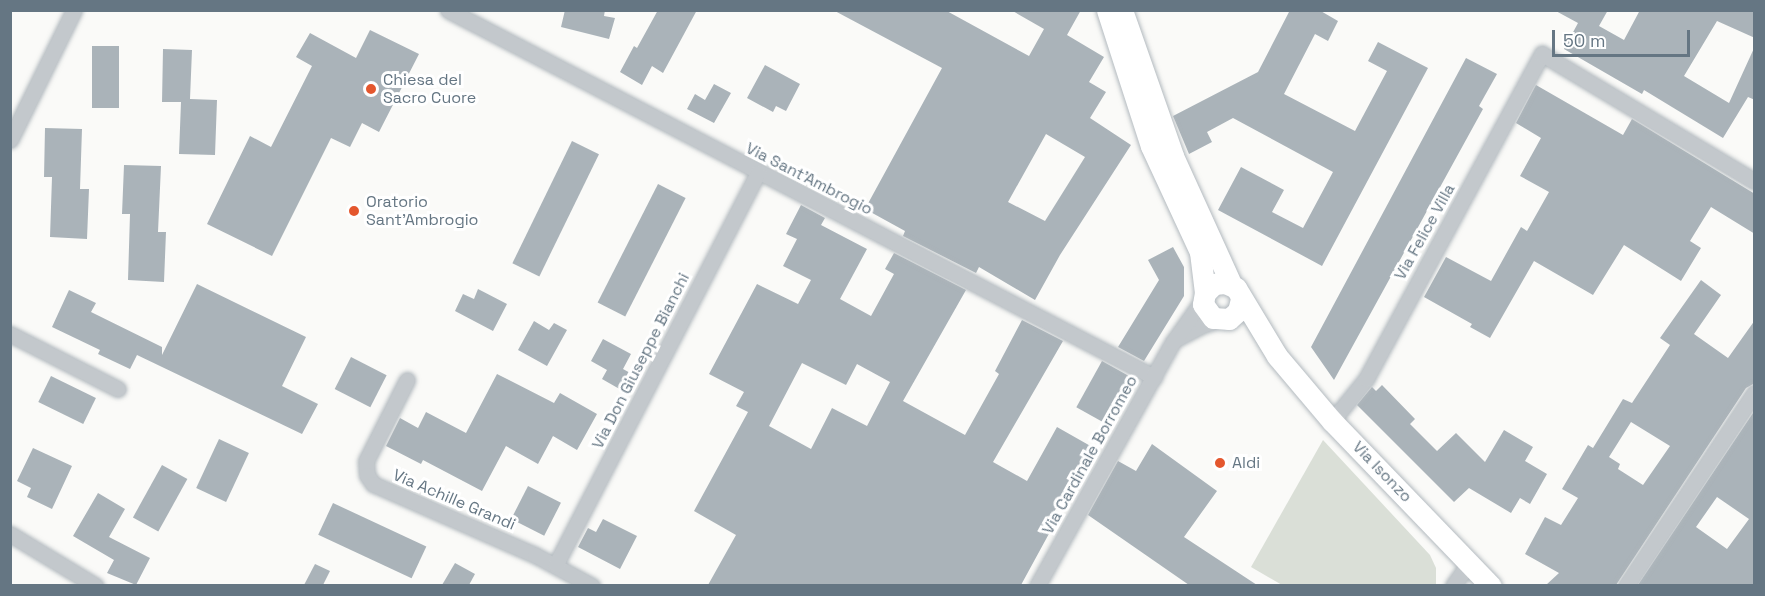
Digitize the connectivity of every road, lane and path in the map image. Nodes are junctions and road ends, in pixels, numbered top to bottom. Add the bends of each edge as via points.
1 (74, 10) edge
2 (448, 10) edge
3 (1107, 10) edge
4 (1122, 10) edge
5 (10, 140) edge
6 (758, 173) junction
7 (1755, 181) edge
8 (1236, 291) junction
9 (1205, 295) junction
10 (1224, 319) junction
11 (10, 334) edge
12 (1173, 342) junction
13 (1277, 356) junction
14 (1154, 377) junction
15 (407, 380) dead end
16 (118, 389) dead end
17 (1755, 393) edge
18 (1332, 421) junction
19 (10, 534) edge
20 (1469, 563) junction
21 (556, 564) junction
22 (96, 585) edge
23 (592, 585) edge
24 (1037, 585) edge
25 (1453, 585) edge
26 (1491, 585) edge
27 (1626, 585) edge

1 - 5 street
2 - 6 street, Via Sant'Ambrogio
3 - 9 street via 1147,137 1200,252
4 - 8 street, Via Isonzo via 1173,156
6 - 14 street, Via Sant'Ambrogio
6 - 21 street, Via Don Giuseppe Bianchi
7 - 18 street, Via Felice Villa via 1542,54 1366,379
8 - 9 street via 1219,283
8 - 10 street via 1238,311
8 - 13 street, Via Isonzo
9 - 10 street via 1205,309
9 - 12 street, Via Cardinale Borromeo
10 - 12 street via 1196,328
10 - 13 street, Via Isonzo
11 - 16 street
12 - 14 street, Via Cardinale Borromeo
13 - 18 street, Via Isonzo
14 - 24 street, Via Cardinale Borromeo
15 - 21 street, Via Achille Grandi via 366,461 367,475 373,484
17 - 27 street
18 - 20 street, Via Isonzo
19 - 22 street
20 - 25 street
20 - 26 street, Via Isonzo
21 - 23 street, Via Achille Grandi

